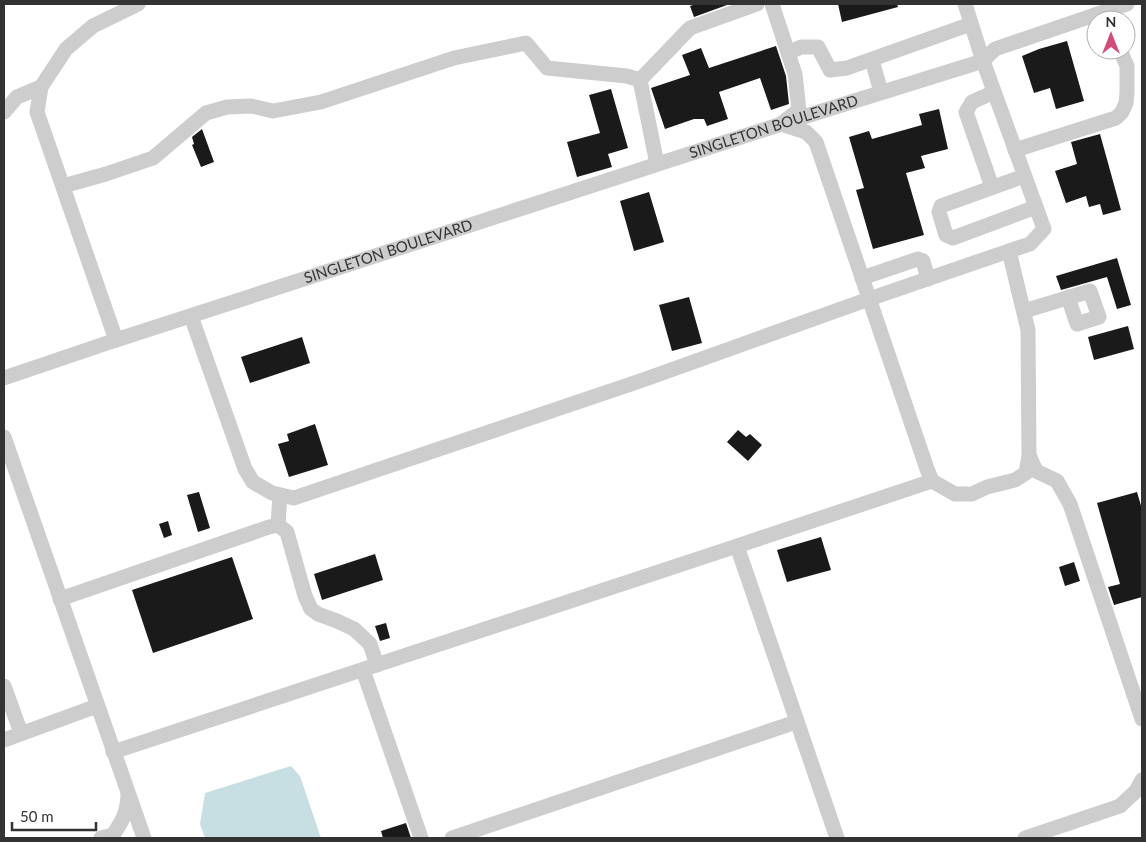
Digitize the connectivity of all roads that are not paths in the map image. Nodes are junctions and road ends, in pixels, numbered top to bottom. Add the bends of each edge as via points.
1 (138, 4) edge
2 (757, 4) edge
3 (772, 4) edge
4 (965, 4) edge
5 (1127, 4) edge
6 (1115, 10) edge
7 (1086, 22) edge
8 (971, 24) junction
9 (788, 53) junction
10 (872, 60) junction
11 (1125, 60) edge
12 (983, 61) junction
13 (640, 80) junction
14 (41, 87) junction
15 (882, 92) junction
16 (994, 92) junction
17 (10, 98) edge
18 (4, 112) edge
19 (781, 124) junction
20 (1015, 150) junction
21 (657, 164) junction
22 (1024, 176) junction
23 (63, 186) junction
24 (992, 187) junction
25 (1036, 207) junction
26 (1009, 252) junction
27 (862, 278) junction
28 (928, 279) junction
29 (1068, 298) dead end
30 (869, 299) junction
31 (1024, 311) junction
32 (191, 316) junction
33 (116, 340) junction
34 (4, 378) edge
35 (4, 437) edge
36 (1029, 455) junction
37 (932, 481) junction
38 (280, 495) junction
39 (278, 525) junction
40 (737, 546) junction
41 (60, 599) junction
42 (377, 665) junction
43 (363, 670) junction
44 (4, 686) edge
45 (98, 706) junction
46 (1142, 719) edge
47 (796, 722) junction
48 (21, 733) junction
49 (4, 740) edge
50 (114, 752) junction
51 (1142, 780) edge
52 (128, 795) junction
53 (101, 838) edge
54 (144, 838) edge
55 (421, 838) edge
56 (452, 838) edge
57 (837, 838) edge
58 (1024, 838) edge

1 - 14 lane via 93,26 66,49
2 - 13 lane via 690,28
3 - 9 lane
4 - 8 lane
5 - 6 lane, SINGLETON BOULEVARD
7 - 12 lane, SINGLETON BOULEVARD via 996,49
8 - 10 lane
8 - 12 lane
9 - 10 lane via 801,47 818,47 830,70
9 - 19 lane via 795,74 799,110
10 - 15 lane
11 - 20 lane via 1128,66 1126,103 1116,118
12 - 15 lane, SINGLETON BOULEVARD
12 - 16 lane
13 - 21 lane
13 - 23 lane via 547,68 526,43 454,58 321,102 273,111 251,106 227,107 206,113 153,158
14 - 17 lane
14 - 23 lane via 37,112
15 - 19 lane, SINGLETON BOULEVARD
16 - 20 lane
16 - 24 lane via 972,102 966,112
17 - 18 lane
19 - 21 lane, SINGLETON BOULEVARD
19 - 27 lane via 806,132 816,142
20 - 22 lane
21 - 32 lane, SINGLETON BOULEVARD
22 - 24 lane
22 - 25 lane
23 - 33 lane
24 - 25 lane via 941,206 939,212 946,235 953,238
25 - 26 lane via 1044,229 1030,244
26 - 28 lane
26 - 31 lane
27 - 28 lane via 918,258 923,261
27 - 30 lane
28 - 30 lane
29 - 31 lane
30 - 37 lane
30 - 38 lane via 294,498
31 - 36 lane via 1028,330
32 - 33 lane, SINGLETON BOULEVARD
32 - 38 lane via 245,469 253,482
33 - 34 lane, SINGLETON BOULEVARD
35 - 41 lane
36 - 37 lane via 1026,473 1015,480 972,494 955,494
36 - 46 lane via 1036,471 1057,481 1070,504
37 - 40 lane
38 - 39 lane
39 - 41 lane
39 - 42 lane via 287,532 311,609 354,630 370,644
40 - 42 lane
40 - 47 lane
41 - 45 lane
42 - 43 lane
43 - 50 lane
43 - 55 lane
44 - 48 lane
45 - 48 lane
45 - 50 lane
47 - 56 lane
47 - 57 lane
48 - 49 lane
50 - 52 lane
51 - 58 lane via 1136,791 1120,806
52 - 53 lane via 124,820 114,835
52 - 54 lane

